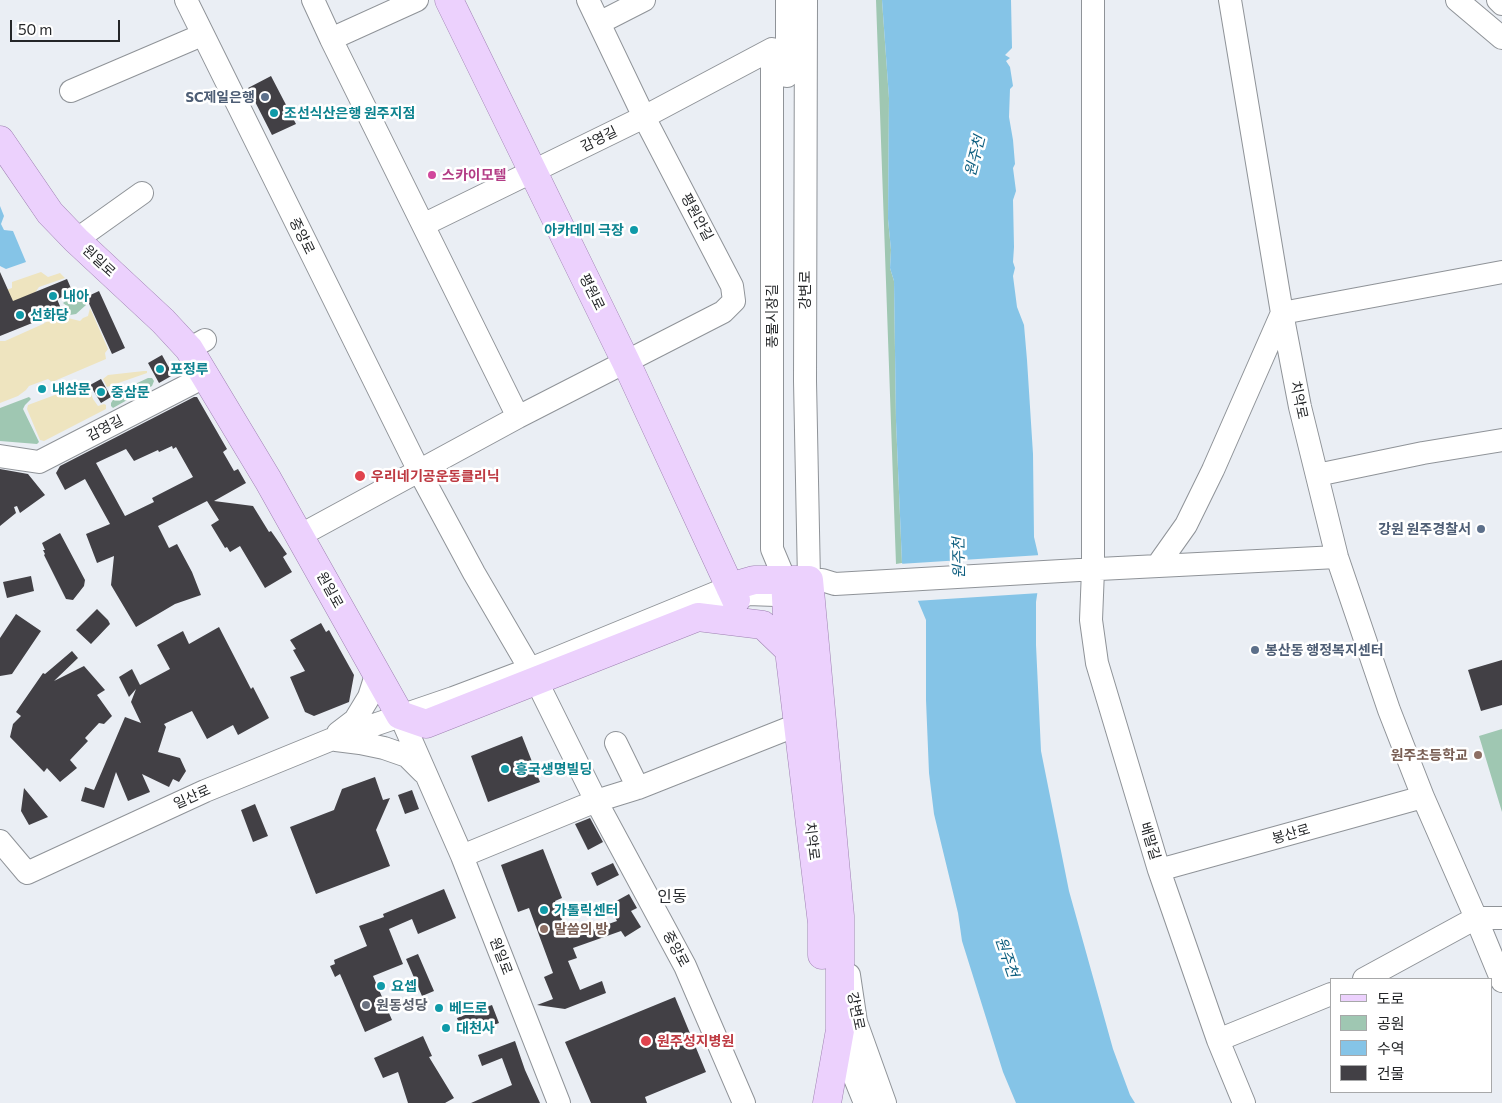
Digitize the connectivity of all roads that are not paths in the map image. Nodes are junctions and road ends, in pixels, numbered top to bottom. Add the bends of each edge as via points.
1 (186, 0) edge
2 (313, 0) edge
3 (417, 0) edge
4 (449, 0) edge
5 (588, 0) edge
6 (644, 0) edge
7 (787, 0) edge
8 (806, 0) edge
9 (1092, 0) edge
10 (1230, 0) edge
11 (1457, 0) edge
12 (1498, 0) edge
13 (1502, 4) edge
14 (599, 23) junction
15 (202, 35) junction
16 (1502, 38) edge
17 (331, 39) junction
18 (772, 50) joint
19 (71, 91) dead end
20 (644, 117) junction
21 (0, 140) edge
22 (533, 172) junction
23 (142, 193) dead end
24 (423, 225) junction
25 (76, 240) junction
26 (1502, 272) edge
27 (1282, 313) junction
28 (626, 362) junction
29 (206, 376) junction
30 (518, 417) junction
31 (1502, 440) edge
32 (0, 456) edge
33 (419, 471) junction
34 (1317, 475) junction
35 (300, 536) junction
36 (1337, 557) junction
37 (1157, 566) junction
38 (1086, 570) junction
39 (798, 588) junction
40 (733, 593) junction
41 (698, 617) junction
42 (789, 650) junction
43 (377, 672) junction
44 (533, 674) junction
45 (400, 714) junction
46 (798, 725) junction
47 (330, 740) junction
48 (616, 743) dead end
49 (428, 778) junction
50 (638, 788) junction
51 (1423, 797) junction
52 (596, 801) junction
53 (0, 841) edge
54 (462, 856) junction
55 (1159, 870) junction
56 (1476, 918) junction
57 (1502, 918) edge
58 (831, 920) junction
59 (1366, 978) edge
60 (1502, 981) edge
61 (1330, 994) edge
62 (840, 1030) junction
63 (1218, 1040) junction
64 (559, 1103) edge
65 (744, 1103) edge
66 (814, 1103) edge
67 (828, 1103) edge
68 (865, 1103) edge
69 (885, 1103) edge
70 (1244, 1103) edge

1 - 15 street, 중앙로
2 - 17 street
3 - 17 street
4 - 22 main road, 평원로
5 - 14 street, 평원안길
6 - 14 street
7 - 39 street, 강변로
8 - 39 street, 강변로 via 805,381
9 - 38 street, 배말길
10 - 27 street, 치악로
11 - 16 street
12 - 13 street
14 - 20 street, 평원안길
15 - 19 street
15 - 33 street, 중앙로
17 - 24 street
18 - 20 street, 감영길
18 - 39 street, 풍물시장길 via 772,549
20 - 22 street, 감영길
20 - 28 street, 평원안길 via 732,286 734,301 723,312
21 - 25 main road, 원일로 via 50,213
22 - 24 street, 감영길
22 - 28 main road, 평원로
23 - 25 street
24 - 30 street
25 - 29 main road, 원일로 via 163,321 197,344
26 - 27 street
27 - 34 street, 치악로
27 - 37 street via 1186,525
28 - 30 street
28 - 40 main road, 평원로
29 - 32 street, 감영길 via 39,462
29 - 35 main road, 원일로
30 - 33 street
31 - 34 street
33 - 35 street
33 - 44 street, 중앙로
34 - 36 street, 치악로
35 - 43 main road, 원일로
36 - 37 street
36 - 51 street via 1389,710
37 - 38 street
38 - 39 street via 835,584 818,596
38 - 55 street, 배말길 via 1098,663
39 - 40 main road via 754,580
39 - 42 main road, 치악로
39 - 58 main road, 치악로
40 - 41 street
40 - 44 street
41 - 42 main road via 763,625
41 - 44 main road
42 - 46 main road, 치악로
43 - 45 main road, 원일로
43 - 47 street via 369,697 355,720
44 - 45 main road via 426,724
44 - 52 street, 중앙로
45 - 47 street, 일산로
45 - 49 street, 원일로
46 - 50 street
46 - 58 main road, 치악로
47 - 49 street via 384,748 406,756
47 - 53 street, 일산로 via 205,791 26,873
48 - 50 street
49 - 54 street, 원일로
50 - 52 street
51 - 55 street, 봉산로
51 - 56 street
52 - 54 street
52 - 65 street, 중앙로 via 685,966
54 - 64 street, 원일로
55 - 63 street, 배말길
56 - 57 street
56 - 59 street
56 - 60 street
58 - 62 main road, 강변로
58 - 66 main road, 치악로 via 823,1043
58 - 69 street, 강변로 via 856,1022
61 - 63 street
62 - 67 main road
62 - 68 street, 강변로
63 - 70 street, 배말길

